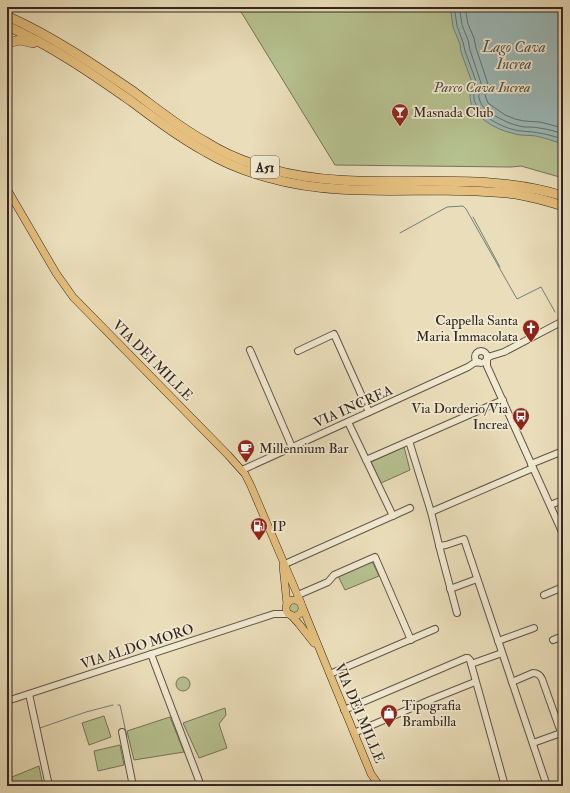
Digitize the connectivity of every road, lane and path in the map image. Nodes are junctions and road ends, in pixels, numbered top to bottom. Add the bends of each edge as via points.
1 (7, 16) edge
2 (7, 26) edge
3 (7, 43) edge
4 (49, 47) junction
5 (7, 189) edge
6 (563, 196) edge
7 (563, 206) edge
8 (563, 321) edge
9 (250, 350) dead end
10 (298, 351) dead end
11 (483, 360) junction
12 (503, 400) junction
13 (369, 412) junction
14 (348, 422) junction
15 (409, 441) junction
16 (292, 447) junction
17 (563, 451) edge
18 (366, 460) junction
19 (532, 466) junction
20 (242, 470) junction
21 (563, 500) edge
22 (550, 505) junction
23 (410, 508) dead end
24 (431, 512) junction
25 (393, 516) junction
26 (563, 534) edge
27 (439, 546) junction
28 (278, 549) junction
29 (285, 564) junction
30 (477, 579) junction
31 (563, 587) edge
32 (450, 588) junction
33 (298, 595) junction
34 (544, 595) dead end
35 (287, 604) junction
36 (302, 604) junction
37 (457, 613) dead end
38 (274, 614) junction
39 (290, 614) junction
40 (534, 628) dead end
41 (435, 629) dead end
42 (563, 636) edge
43 (411, 640) junction
44 (553, 640) dead end
45 (498, 641) junction
46 (502, 653) junction
47 (151, 654) junction
48 (324, 660) junction
49 (471, 664) junction
50 (330, 674) junction
51 (475, 682) junction
52 (512, 682) junction
53 (28, 694) junction
54 (7, 701) edge
55 (344, 710) junction
56 (122, 732) dead end
57 (354, 733) junction
58 (562, 736) edge
59 (533, 743) junction
60 (49, 786) edge
61 (133, 786) edge
62 (201, 786) edge
63 (377, 786) edge
64 (505, 786) edge
65 (547, 786) edge

1 - 6 highway, A51 via 89,61 205,142 268,168 308,177 347,180 504,184
2 - 4 highway, A51
3 - 4 highway via 20,40
4 - 7 highway, A51 via 88,71 201,150 264,177 337,189 496,192 532,197
5 - 20 main road, VIA DEI MILLE via 73,297
8 - 11 street, VIA INCREA via 504,352
9 - 16 street
10 - 13 street via 334,334
11 - 12 street
11 - 13 street, VIA INCREA
12 - 15 street
12 - 19 street
13 - 14 street, VIA INCREA
14 - 16 street, VIA INCREA
14 - 18 street
15 - 18 street
15 - 24 street
16 - 20 street, VIA INCREA
17 - 19 street
18 - 25 street
19 - 22 street
19 - 24 street
20 - 28 main road, VIA DEI MILLE
21 - 22 street
22 - 26 street
23 - 25 street
24 - 27 street
25 - 29 street
27 - 30 street via 464,539
27 - 32 street
28 - 29 main road, VIA DEI MILLE
28 - 35 main road, VIA DEI MILLE via 284,571
29 - 33 main road, VIA DEI MILLE
30 - 32 street
30 - 45 street
31 - 34 street
32 - 37 street
33 - 36 main road, VIA DEI MILLE
33 - 43 street via 375,557
35 - 36 main road via 294,599
35 - 38 street, VIA ALDO MORO
35 - 39 main road
36 - 39 main road via 301,613 296,616
36 - 48 main road, VIA DEI MILLE
38 - 39 street, VIA ALDO MORO
38 - 47 street, VIA ALDO MORO
39 - 48 main road, VIA DEI MILLE
40 - 45 street
41 - 43 street
42 - 44 street
43 - 50 street
45 - 46 street
46 - 49 street
46 - 52 street
47 - 53 street, VIA ALDO MORO
47 - 62 street
48 - 50 main road, VIA DEI MILLE
49 - 51 street
49 - 55 street via 466,658
50 - 55 main road, VIA DEI MILLE
51 - 57 street
51 - 64 street
52 - 58 street via 533,673 540,675
52 - 59 street
53 - 54 street, VIA ALDO MORO
53 - 60 street
55 - 57 main road, VIA DEI MILLE
56 - 61 street
57 - 63 main road, VIA DEI MILLE
58 - 59 street
59 - 65 street

